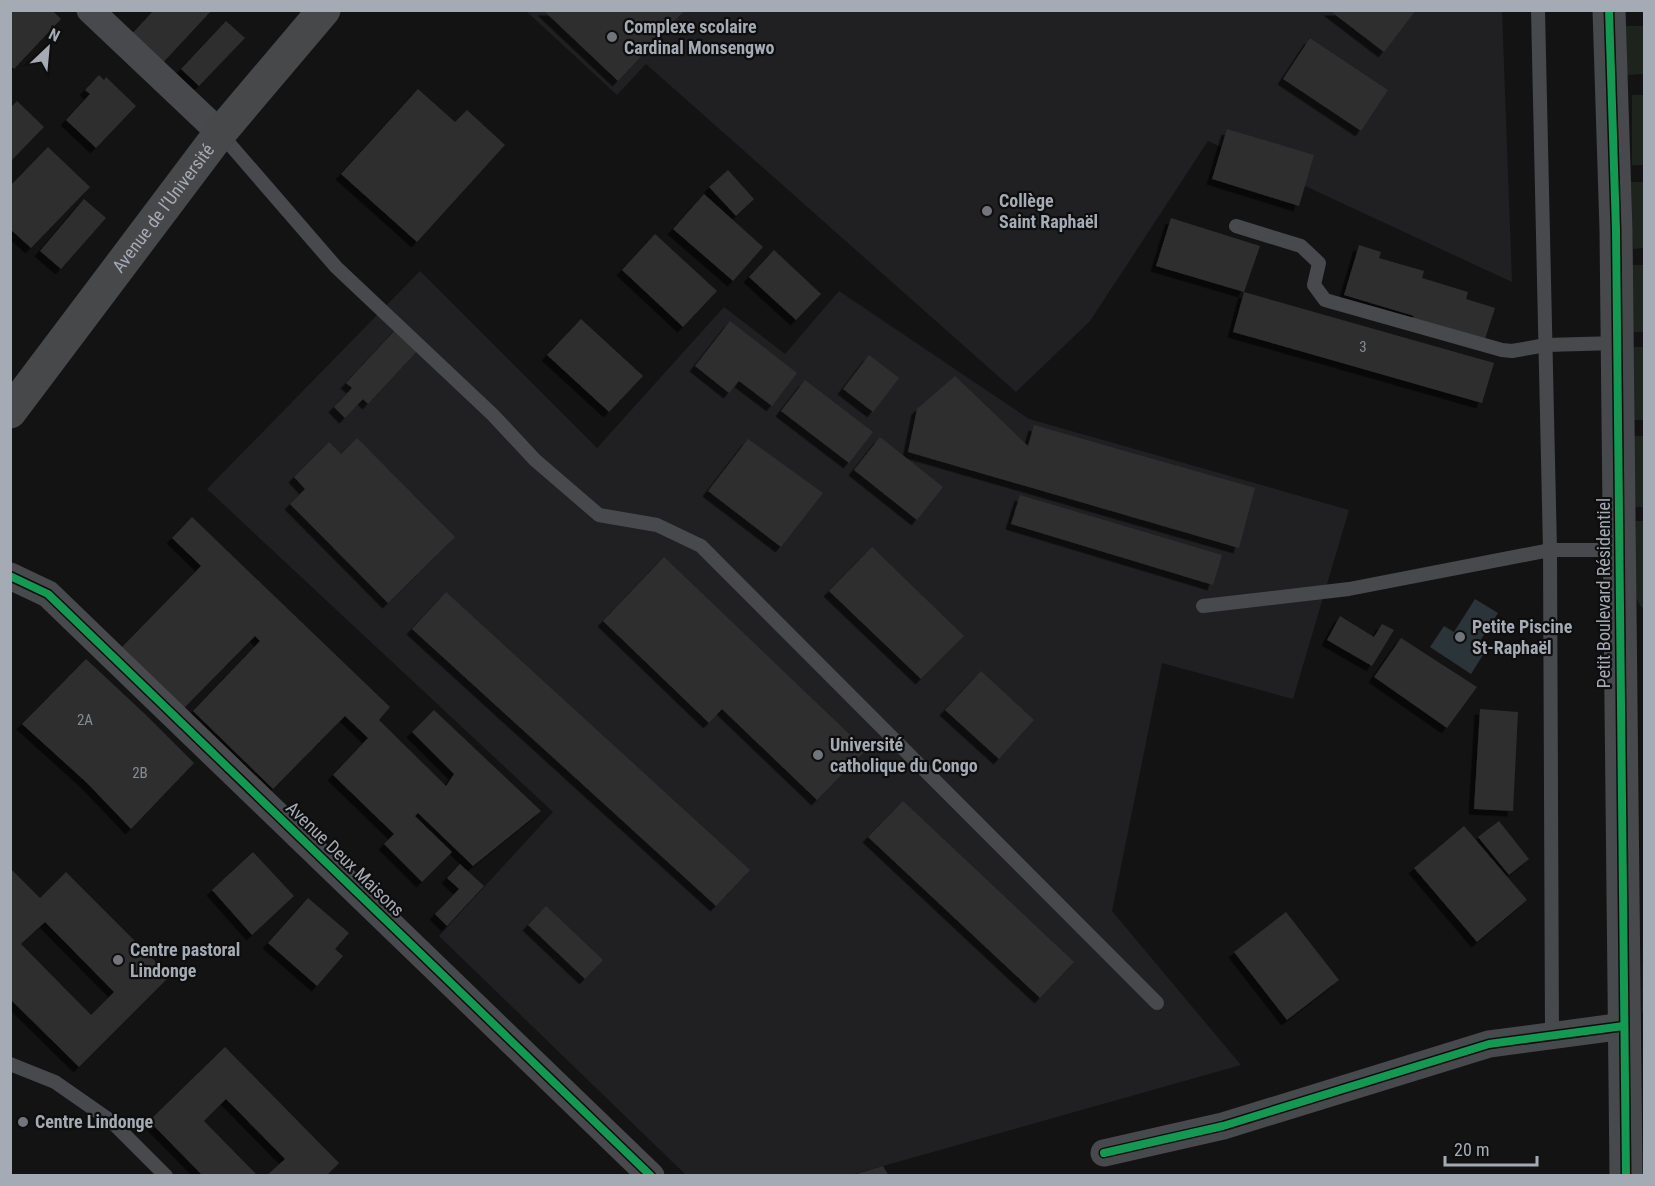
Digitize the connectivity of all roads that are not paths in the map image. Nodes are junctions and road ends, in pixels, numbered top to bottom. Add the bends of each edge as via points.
1 (90, 10) edge
2 (324, 10) edge
3 (1538, 10) edge
4 (1609, 10) edge
5 (220, 133) junction
6 (1236, 226) dead end
7 (1617, 342) junction
8 (1546, 345) junction
9 (10, 412) edge
10 (1550, 550) junction
11 (1619, 550) junction
12 (10, 576) edge
13 (1203, 606) dead end
14 (1632, 676) edge
15 (1157, 1003) dead end
16 (1624, 1026) junction
17 (1552, 1036) junction
18 (10, 1064) edge
19 (1104, 1153) dead end
20 (166, 1176) edge
21 (651, 1176) edge
22 (1626, 1176) edge

1 - 5 street
2 - 5 main road, Avenue de l’Université
3 - 8 lane
4 - 7 street, Petit Boulevard Résidentiel
5 - 9 main road, Avenue de l’Université
5 - 15 lane via 336,267 535,460 598,514 657,525 701,546
6 - 8 lane via 1301,246 1320,263 1314,285 1325,300 1502,350
7 - 8 lane
7 - 11 street, Petit Boulevard Résidentiel
8 - 10 lane
10 - 11 lane
10 - 13 lane via 1349,589
10 - 17 lane
11 - 14 street, Petit Boulevard Résidentiel
12 - 21 street, Avenue Deux Maisons via 48,594
14 - 16 street, Petit Boulevard Résidentiel
16 - 17 street
16 - 22 street, Petit Boulevard Résidentiel
17 - 19 street via 1489,1044 1223,1126
18 - 20 lane via 55,1082 111,1121

